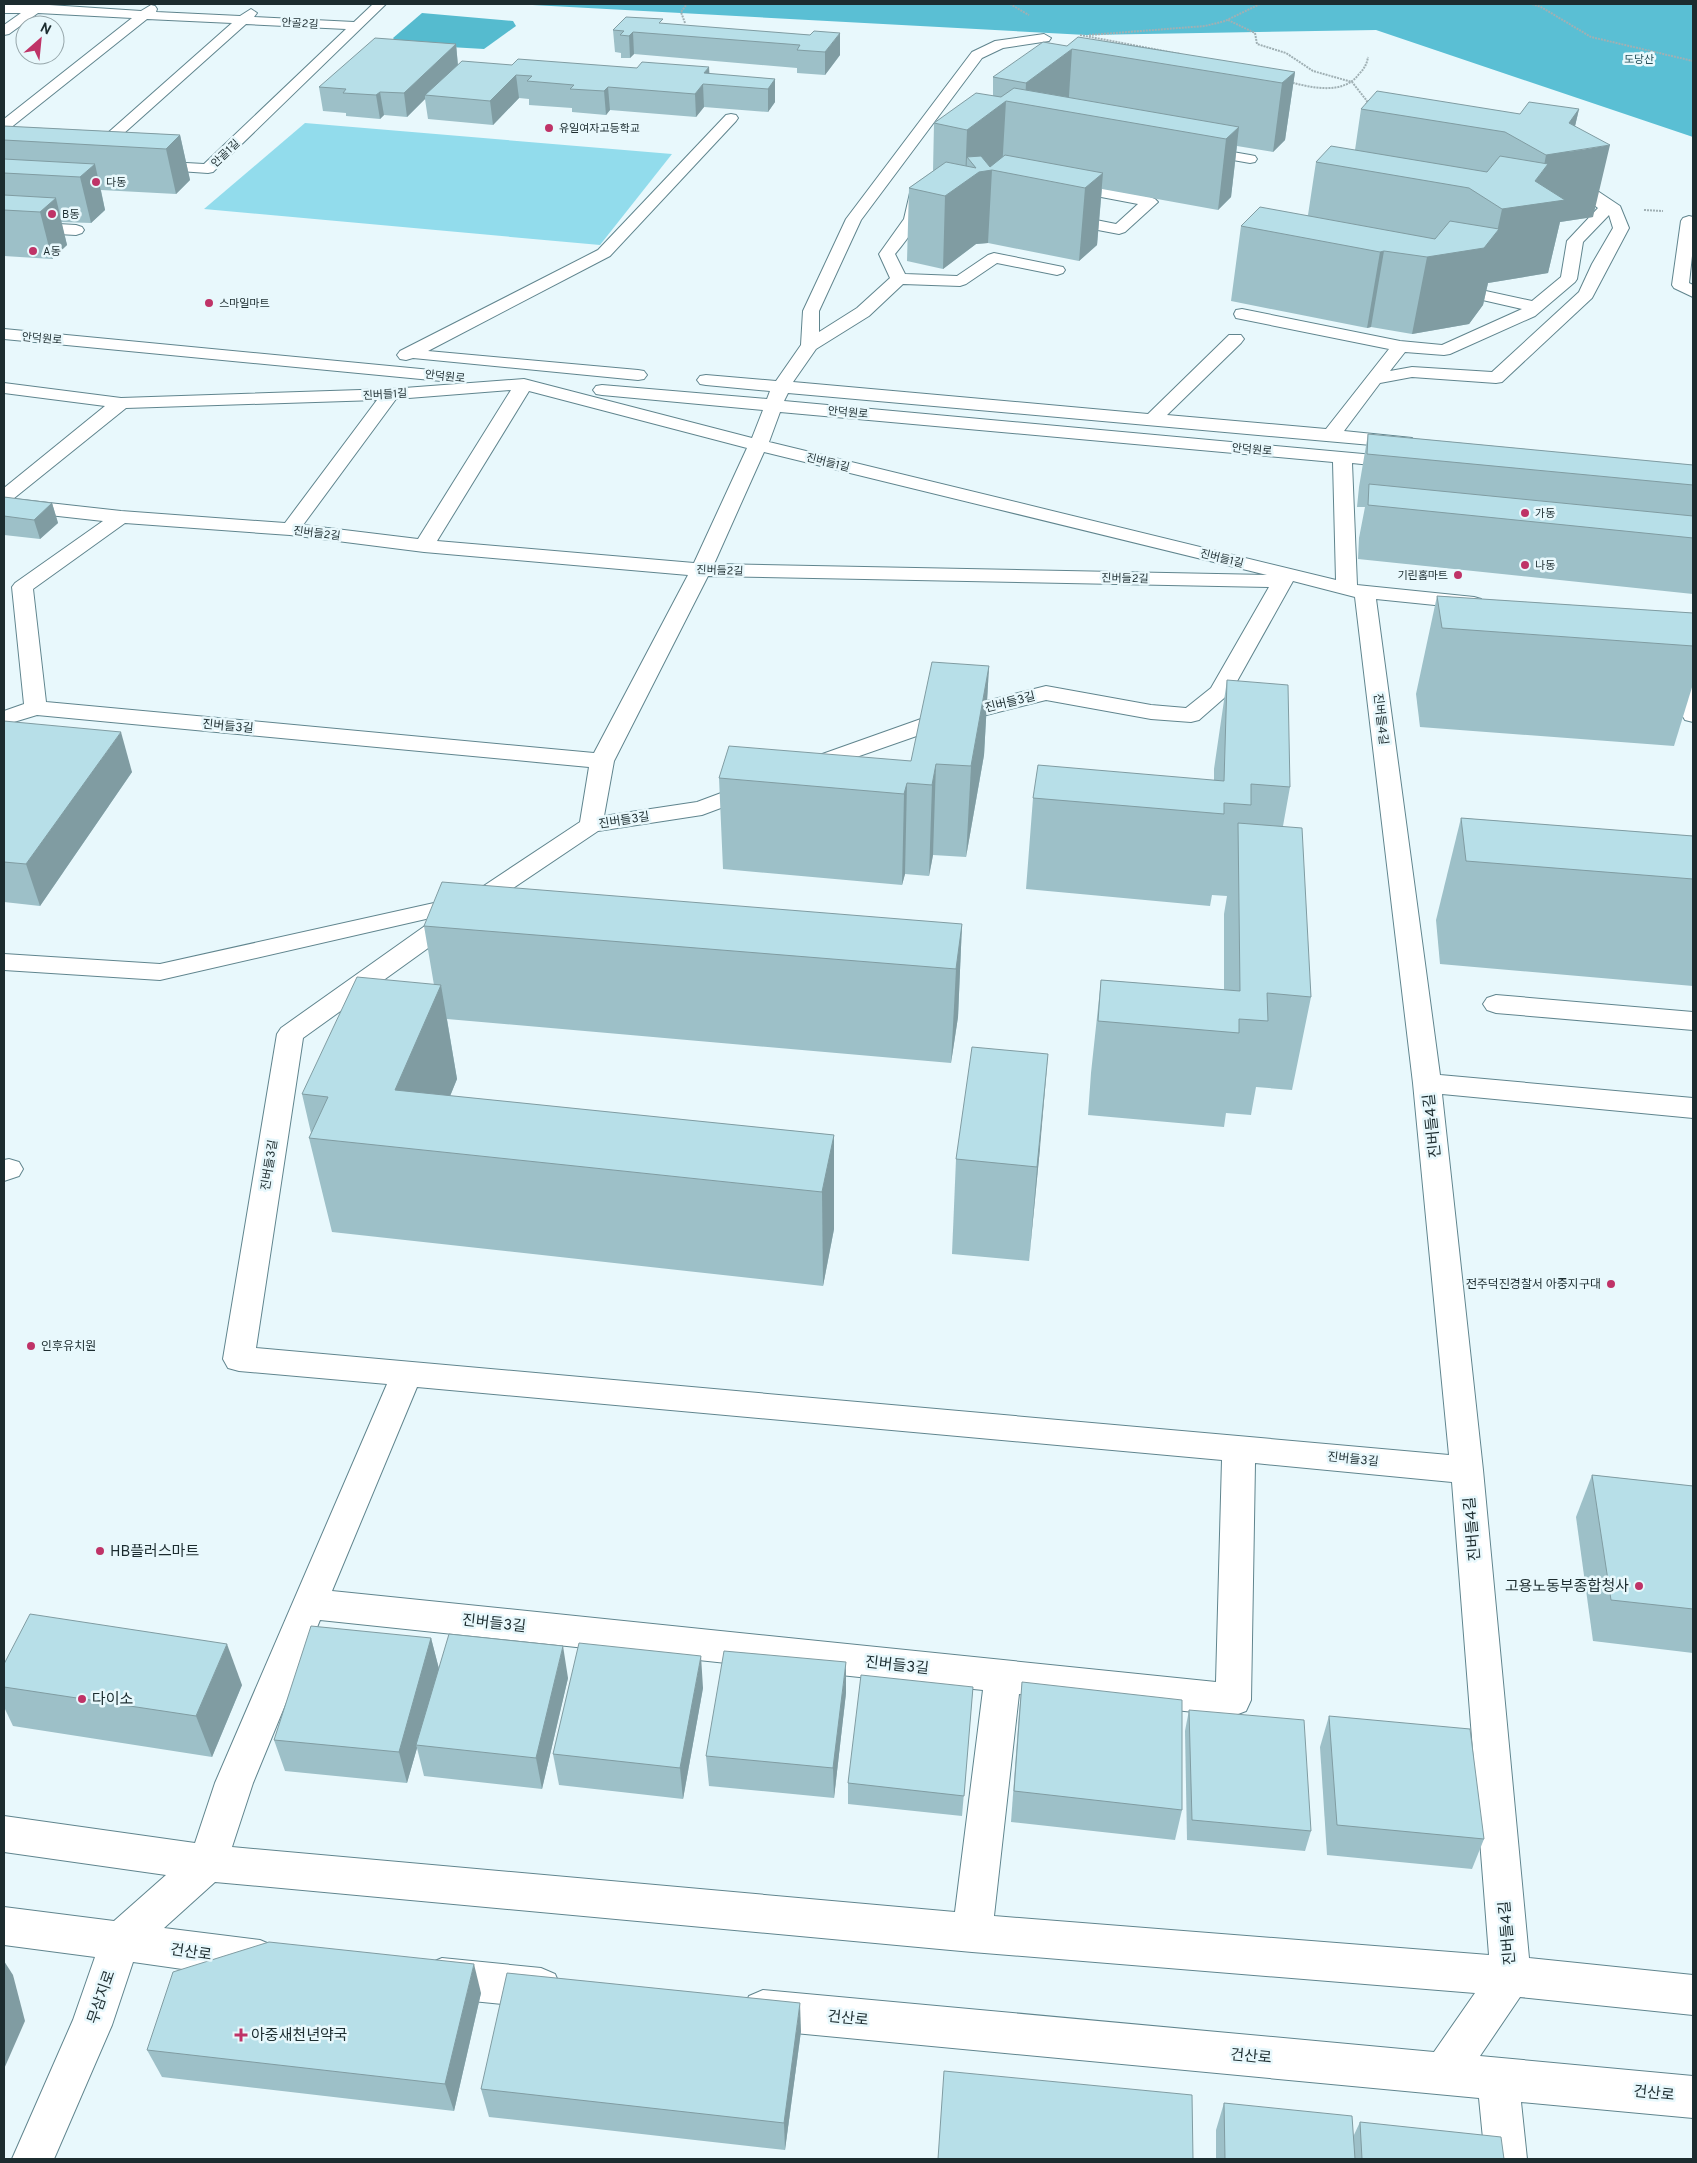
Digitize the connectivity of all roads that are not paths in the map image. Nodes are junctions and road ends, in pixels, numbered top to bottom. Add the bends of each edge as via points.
1 (158, 4) edge
2 (262, 4) edge
3 (380, 4) edge
4 (39, 6) edge
5 (4, 9) edge
6 (144, 14) junction
7 (244, 20) junction
8 (356, 26) junction
9 (4, 31) edge
10 (1044, 38) dead end
11 (731, 118) dead end
12 (4, 126) edge
13 (1183, 147) dead end
14 (104, 162) edge
15 (132, 164) edge
16 (1238, 170) dead end
17 (926, 177) edge
18 (1046, 183) edge
19 (1044, 214) edge
20 (1689, 221) dead end
21 (4, 226) edge
22 (76, 230) dead end
23 (1557, 238) edge
24 (1576, 241) junction
25 (1057, 270) dead end
26 (898, 280) junction
27 (1437, 286) edge
28 (1693, 292) edge
29 (1536, 306) junction
30 (1242, 314) dead end
31 (4, 334) edge
32 (1235, 339) dead end
33 (810, 345) junction
34 (1400, 346) junction
35 (389, 352) dead end
36 (408, 354) junction
37 (378, 369) junction
38 (652, 376) dead end
39 (692, 379) dead end
40 (1376, 379) junction
41 (524, 384) junction
42 (781, 387) junction
43 (4, 388) edge
44 (391, 394) junction
45 (121, 403) junction
46 (775, 406) junction
47 (1152, 420) junction
48 (1331, 436) junction
49 (1426, 443) edge
50 (758, 445) junction
51 (1344, 457) junction
52 (1419, 464) edge
53 (4, 497) edge
54 (4, 504) edge
55 (122, 517) junction
56 (290, 529) junction
57 (424, 546) junction
58 (701, 570) junction
59 (1283, 581) junction
60 (1322, 582) junction
61 (1356, 591) junction
62 (1490, 604) edge
63 (1678, 661) edge
64 (36, 708) junction
65 (1693, 715) edge
66 (4, 718) edge
67 (602, 762) junction
68 (591, 825) junction
69 (479, 900) junction
70 (4, 962) edge
71 (1496, 1004) dead end
72 (1693, 1020) edge
73 (1427, 1083) junction
74 (1693, 1108) edge
75 (407, 1374) junction
76 (1239, 1448) junction
77 (1467, 1470) junction
78 (310, 1604) junction
79 (1004, 1676) junction
80 (4, 1834) edge
81 (208, 1863) junction
82 (4, 1926) edge
83 (972, 1933) junction
84 (120, 1942) junction
85 (294, 1964) edge
86 (403, 1974) edge
87 (1511, 1976) junction
88 (571, 1991) edge
89 (1693, 1994) edge
90 (729, 2006) edge
91 (1444, 2073) junction
92 (1498, 2078) junction
93 (1693, 2097) edge
94 (33, 2159) edge
95 (1506, 2159) edge

1 - 6 street
2 - 7 street
3 - 8 street
4 - 5 street, 안골2길
4 - 6 street, 안골2길
4 - 9 street
6 - 7 street, 안골2길
6 - 12 street
7 - 8 street, 안골2길
7 - 14 street via 81,160
8 - 15 street, 안골1길 via 208,169
10 - 33 street via 1000,44 977,55 854,219 811,311
11 - 36 street via 604,252
13 - 16 street via 1250,159
17 - 26 street via 918,183 922,205 887,254
18 - 19 street via 1150,202 1119,229
20 - 28 street via 1680,285
21 - 22 street
23 - 24 street
24 - 29 street via 1569,279
24 - 40 street via 1607,208 1551,172 1567,177 1615,209 1621,228 1586,294 1496,378 1412,372
25 - 26 street via 994,258 960,281
26 - 33 street via 862,312
27 - 29 street
29 - 34 street via 1444,350
30 - 34 street
31 - 37 street, 안덕원로
32 - 47 street
33 - 42 street
34 - 40 street
35 - 36 street, 안덕원로
36 - 37 street
36 - 38 street, 안덕원로
37 - 41 street, 안덕원로
39 - 42 street, 안덕원로
40 - 48 street
41 - 44 street, 진버들1길
41 - 46 street, 안덕원로
41 - 50 street, 진버들1길
41 - 57 street
42 - 46 street
42 - 47 street, 안덕원로
43 - 45 street, 진버들1길
44 - 45 street, 진버들1길
44 - 56 street
45 - 53 street
46 - 50 street
46 - 51 street, 안덕원로
47 - 48 street, 안덕원로
48 - 49 street, 안덕원로
50 - 58 street
50 - 60 street, 진버들1길
51 - 52 street, 안덕원로
51 - 61 street, 진버들4길 via 1342,465
54 - 55 street, 진버들2길
55 - 56 street, 진버들2길
55 - 64 street via 22,587
56 - 57 street, 진버들2길
57 - 58 street, 진버들2길
58 - 59 street, 진버들2길
58 - 67 street, 진버들3길
59 - 60 street, 진버들2길
59 - 68 street, 진버들3길 via 1220,692 1191,715 1151,712 1046,693 943,719 835,756 702,808
60 - 61 street, 진버들1길
61 - 62 street, 진버들1길
61 - 73 street, 진버들4길
63 - 65 street
64 - 66 street, 진버들3길
64 - 67 street, 진버들3길
67 - 68 street, 진버들3길
68 - 69 street, 진버들3길
69 - 70 street, 진버들3길 via 160,972
69 - 75 street, 진버들3길 via 290,1034 239,1359
71 - 72 street
73 - 74 street, 진버들4길
73 - 77 street, 진버들4길
75 - 76 street, 진버들3길
75 - 78 street
76 - 77 street, 진버들3길
76 - 79 street, 진버들3길 via 1233,1700
77 - 87 street, 진버들4길
78 - 79 street, 진버들3길
78 - 81 street via 234,1783
79 - 83 street
80 - 81 street
81 - 83 street
81 - 84 street, 무삼지로
82 - 84 street, 건산로
83 - 87 street
84 - 85 street, 건산로
84 - 94 street, 무삼지로 via 92,2025
86 - 88 street
87 - 89 street
87 - 91 street
90 - 91 street, 건산로
91 - 92 street, 건산로
92 - 93 street, 건산로
92 - 95 street

